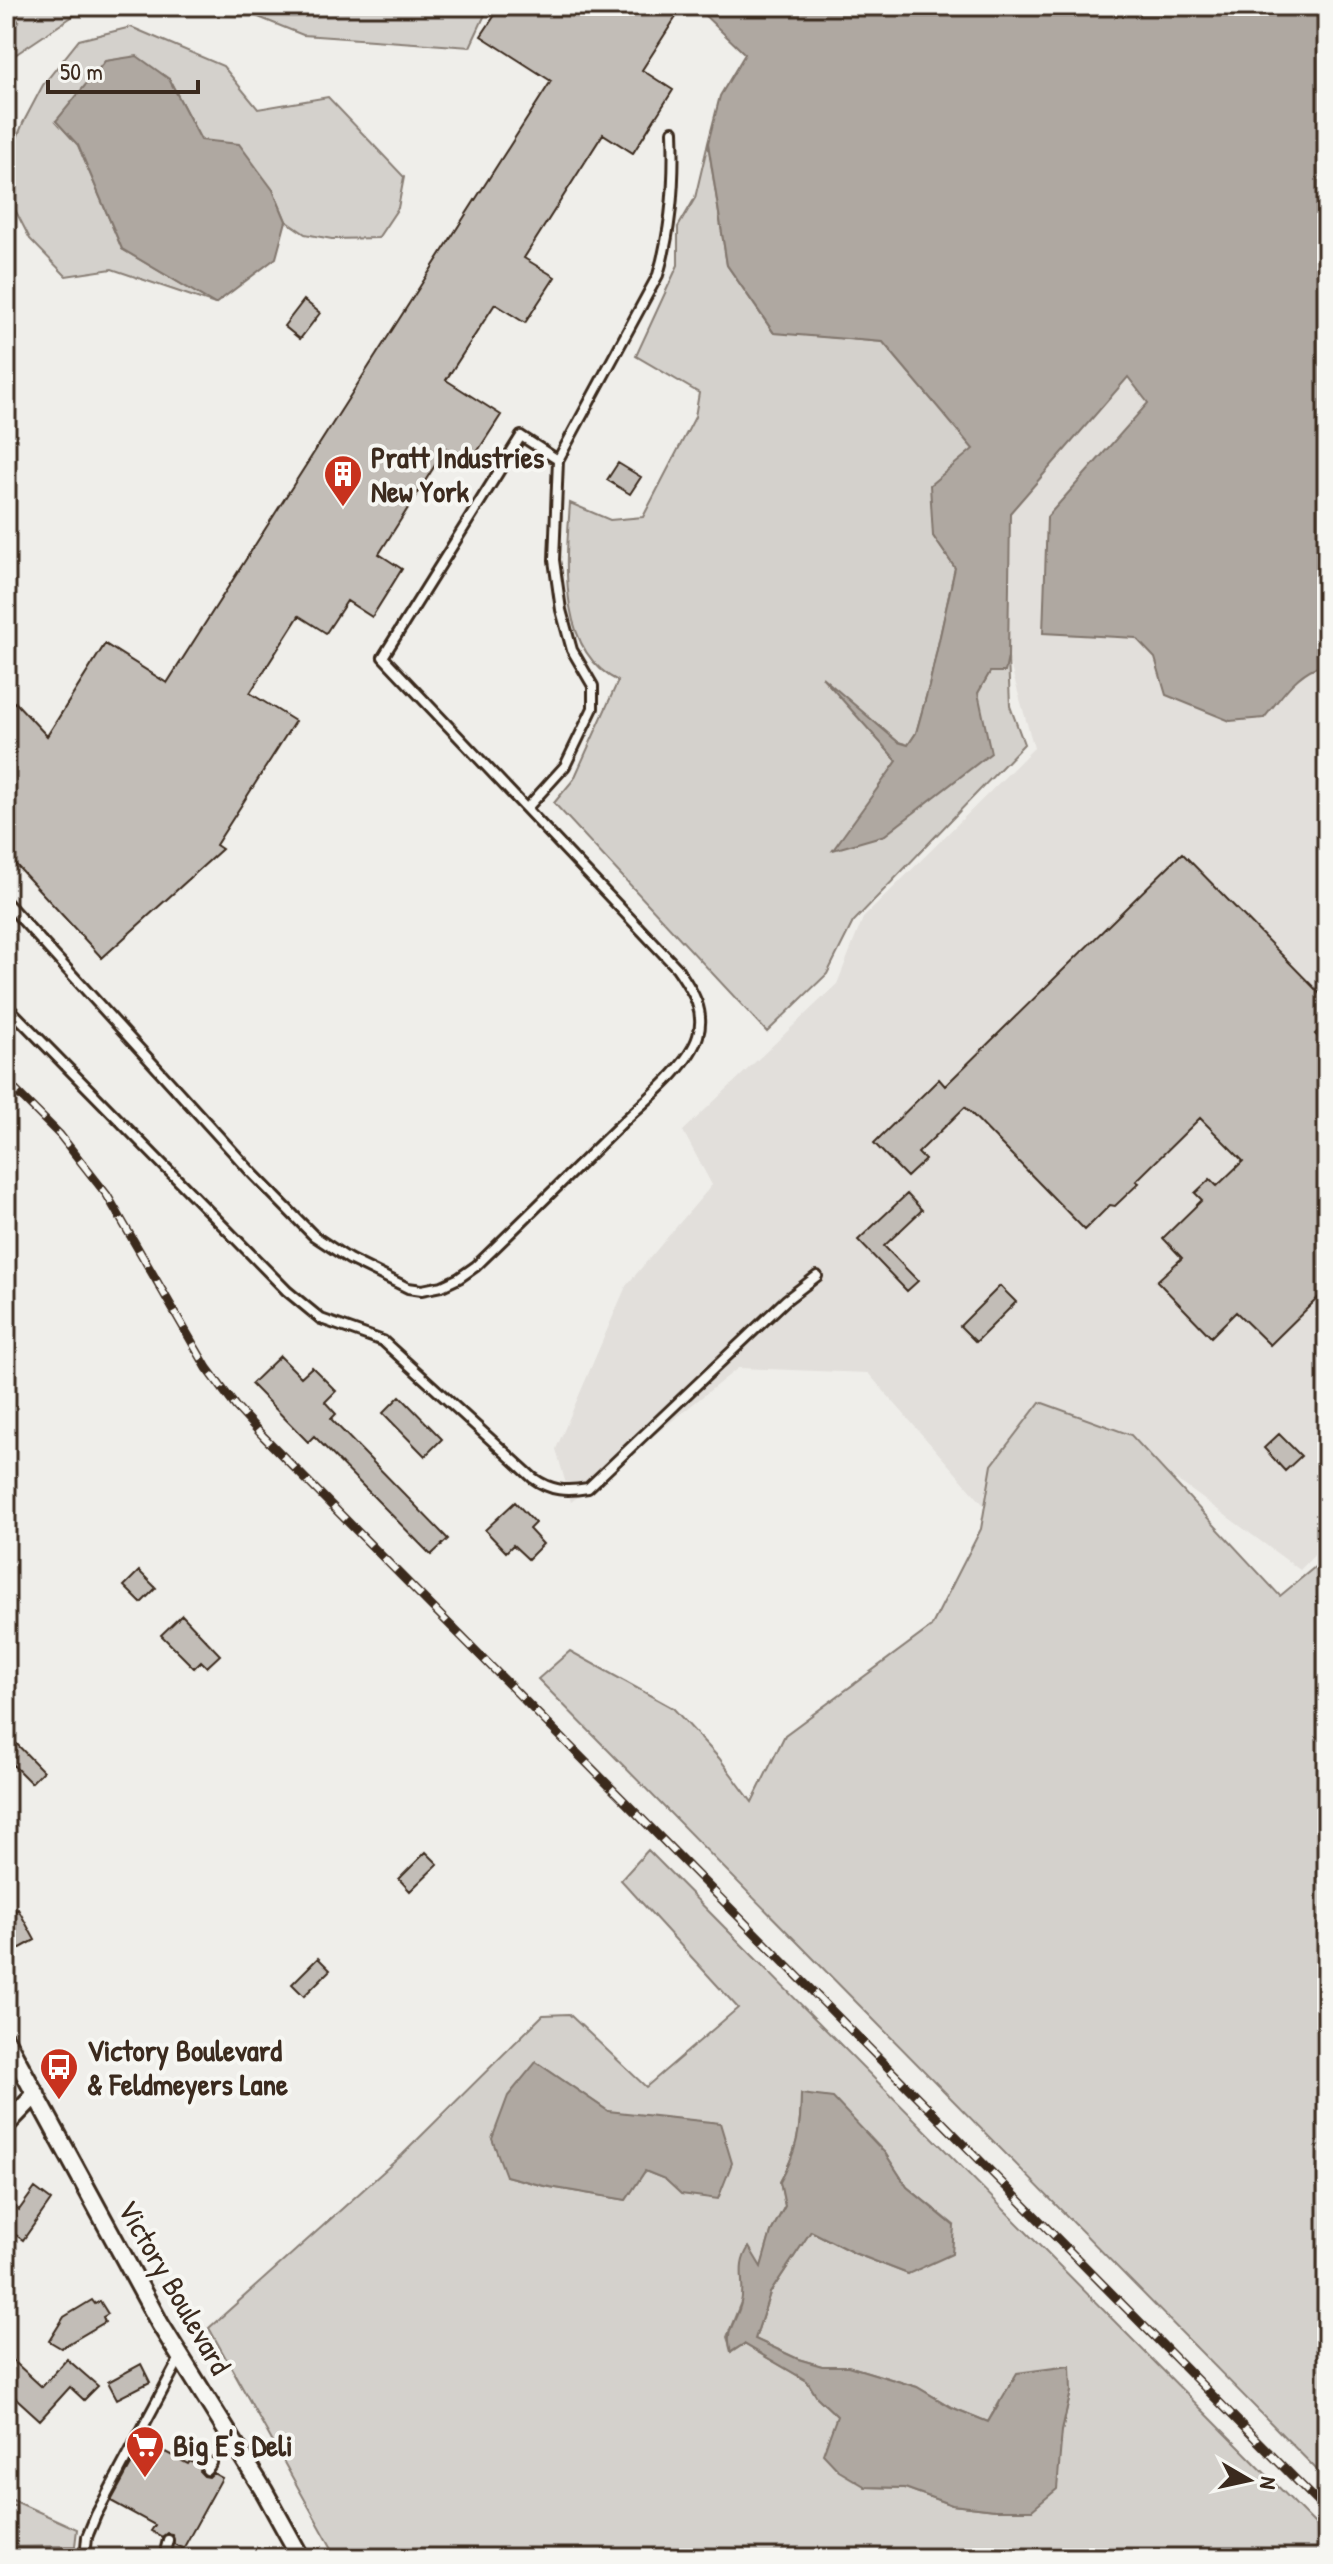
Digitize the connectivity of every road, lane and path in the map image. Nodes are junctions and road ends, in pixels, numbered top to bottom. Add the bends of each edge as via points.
1 (673, 131) dead end
2 (558, 460) junction
3 (527, 808) junction
4 (6, 902) edge
5 (6, 1005) edge
6 (817, 1276) dead end
7 (6, 2040) edge
8 (36, 2094) junction
9 (6, 2125) edge
10 (180, 2357) junction
11 (85, 2558) edge
12 (301, 2558) edge

1 - 2 lane via 675,175 667,246 658,275
2 - 3 lane via 557,585 572,650 593,686 593,708 565,766
2 - 3 lane via 521,436 383,657
3 - 4 lane via 677,968 700,1009 698,1035 663,1083 476,1266 442,1286 422,1290 361,1265 314,1236
5 - 6 lane via 287,1291 321,1319 383,1341 547,1488 588,1488
7 - 8 street, Victory Boulevard
8 - 9 street
8 - 10 street, Victory Boulevard
10 - 11 lane via 96,2515
10 - 12 street, Victory Boulevard

